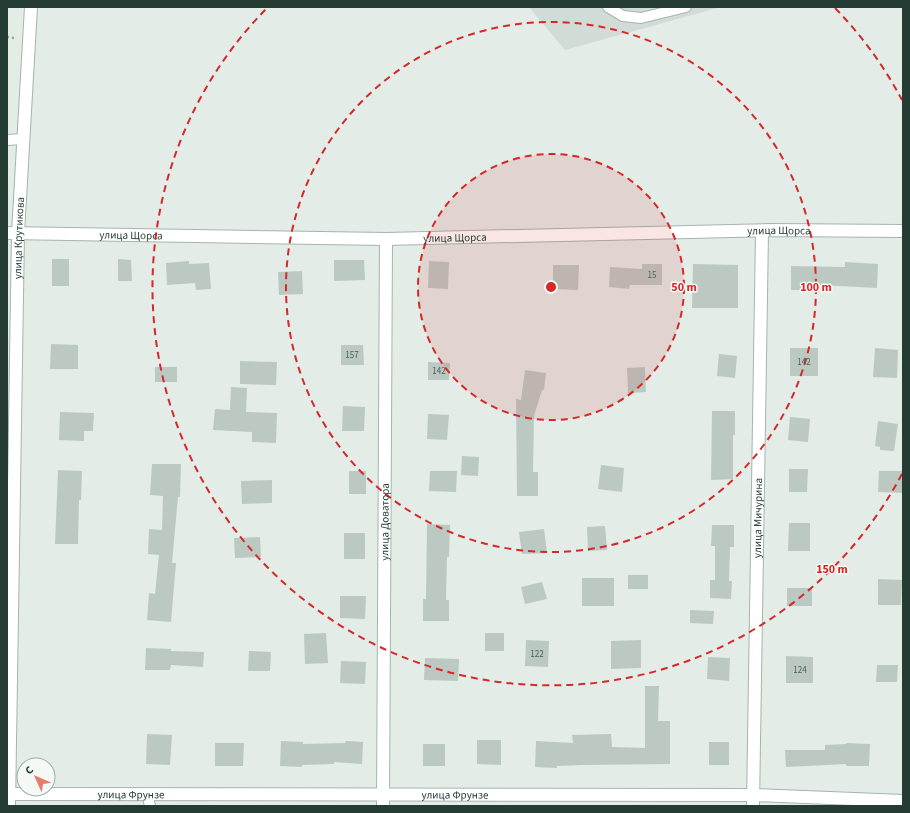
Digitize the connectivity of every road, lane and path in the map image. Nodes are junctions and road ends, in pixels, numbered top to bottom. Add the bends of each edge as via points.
1 (31, 7) edge
2 (608, 7) edge
3 (686, 7) edge
4 (23, 139) junction
5 (7, 140) edge
6 (903, 230) edge
7 (762, 231) junction
8 (12, 233) edge
9 (386, 239) junction
10 (11, 448) edge
11 (10, 568) edge
12 (8, 798) edge
13 (149, 800) edge
14 (383, 800) edge
15 (753, 800) edge
16 (903, 801) edge

1 - 4 street, улица Крутикова
2 - 3 lane via 623,16 641,18
4 - 5 lane
4 - 8 street, улица Крутикова
6 - 7 street, улица Щорса
7 - 9 street, улица Щорса
7 - 15 street, улица Мичурина
8 - 9 street, улица Щорса
8 - 10 street, улица Крутикова
9 - 14 street, улица Доватора
10 - 11 street, улица Крутикова
11 - 12 street, улица Крутикова
12 - 13 street, улица Фрунзе
13 - 14 street, улица Фрунзе
14 - 15 street, улица Фрунзе
15 - 16 street, улица Фрунзе

